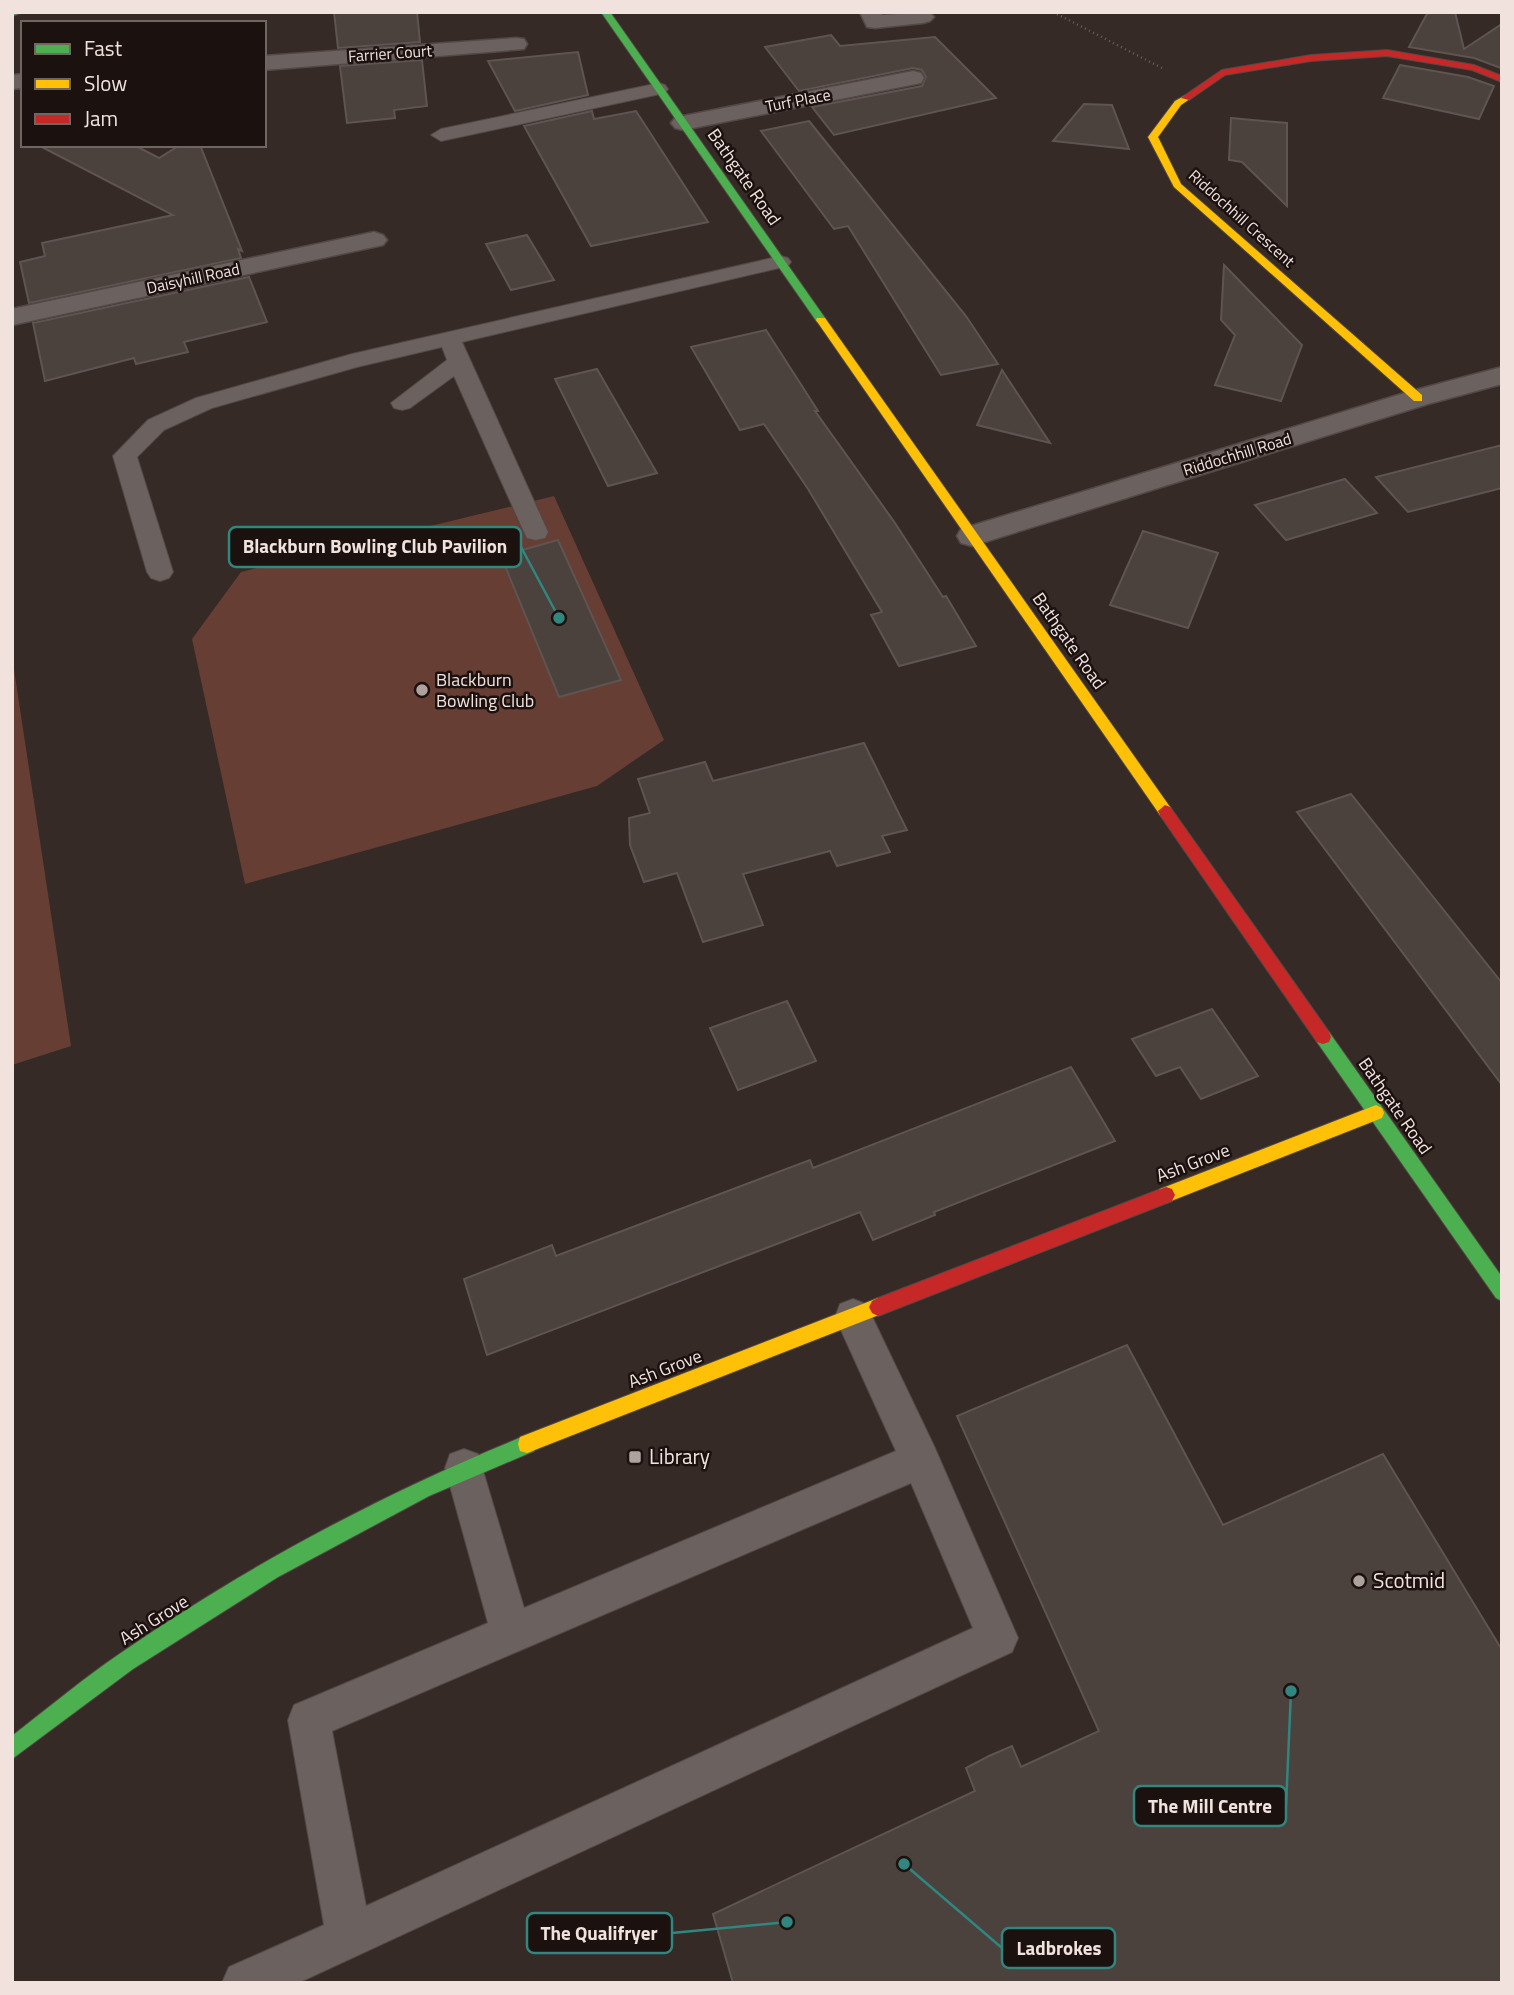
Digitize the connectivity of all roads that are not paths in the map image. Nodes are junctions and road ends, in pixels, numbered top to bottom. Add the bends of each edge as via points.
1 (20, 12) edge
2 (605, 12) edge
3 (870, 12) edge
4 (12, 13) edge
5 (923, 17) dead end
6 (516, 44) dead end
7 (266, 63) edge
8 (913, 78) dead end
9 (1502, 79) edge
10 (659, 89) junction
11 (683, 123) junction
12 (441, 135) dead end
13 (374, 240) dead end
14 (780, 262) junction
15 (12, 317) edge
16 (449, 339) junction
17 (460, 362) junction
18 (1502, 375) edge
19 (1418, 398) junction
20 (402, 403) dead end
21 (536, 532) dead end
22 (972, 536) junction
23 (160, 572) dead end
24 (1376, 1113) junction
25 (1502, 1292) edge
26 (853, 1317) junction
27 (920, 1460) junction
28 (464, 1468) junction
29 (511, 1634) junction
30 (12, 1748) edge
31 (349, 1937) junction
32 (245, 1983) edge

1 - 4 street
2 - 10 street, Bathgate Road
3 - 5 street via 875,22
6 - 7 street, Farrier Court
8 - 11 street, Turf Place
9 - 19 street, Riddochhill Crescent via 1474,68 1387,53 1311,58 1222,73 1178,103 1153,137 1177,185
10 - 11 street, Bathgate Road
10 - 12 lane
11 - 14 street, Bathgate Road
13 - 15 street, Daisyhill Road
14 - 16 lane
14 - 22 street, Bathgate Road
16 - 17 lane
16 - 23 lane via 204,403 156,425 125,456
17 - 20 lane
17 - 21 lane
18 - 19 street, Riddochhill Road
19 - 22 street, Riddochhill Road
22 - 24 street, Bathgate Road
24 - 25 street, Bathgate Road
24 - 26 street, Ash Grove
26 - 27 lane
26 - 28 street, Ash Grove
27 - 29 lane
27 - 31 lane via 998,1639
28 - 29 lane
28 - 30 street, Ash Grove via 292,1555 124,1663
29 - 31 lane via 309,1720
31 - 32 lane

